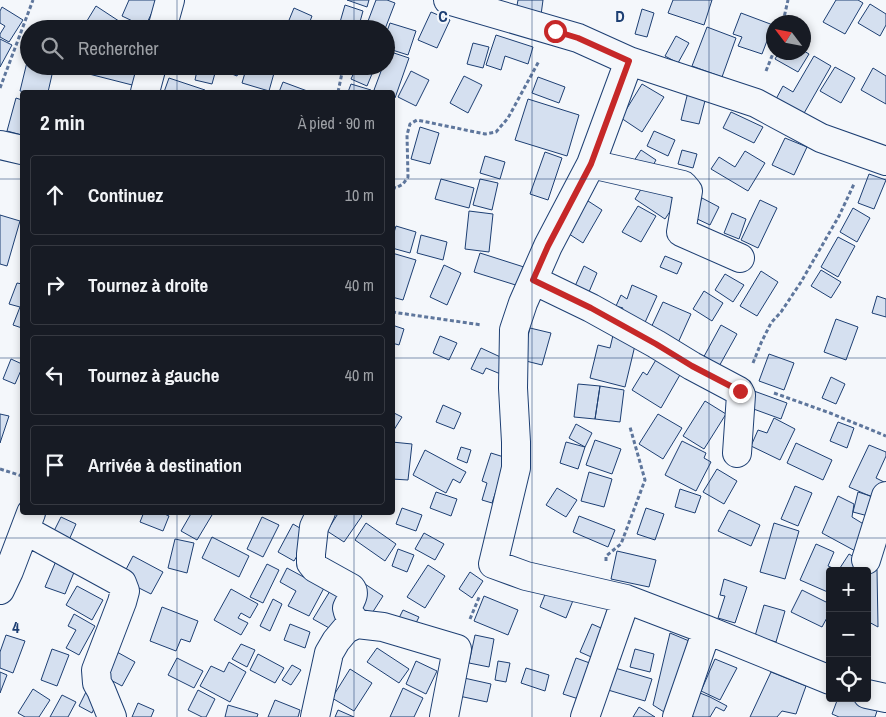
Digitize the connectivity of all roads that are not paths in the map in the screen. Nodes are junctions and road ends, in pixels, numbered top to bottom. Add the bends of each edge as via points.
1 (170, 0) edge
2 (448, 0) edge
3 (164, 20) edge
4 (629, 61) junction
5 (150, 75) edge
6 (146, 90) edge
7 (0, 145) edge
8 (20, 150) edge
9 (877, 158) edge
10 (591, 164) junction
11 (740, 258) dead end
12 (533, 280) junction
13 (737, 453) dead end
14 (885, 500) edge
15 (320, 515) edge
16 (28, 521) edge
17 (866, 560) dead end
18 (3, 576) edge
19 (614, 596) junction
20 (357, 624) junction
21 (707, 630) junction
22 (826, 678) edge
23 (871, 695) edge
24 (886, 698) edge
25 (112, 717) edge
26 (314, 717) edge
27 (444, 717) edge
28 (585, 717) edge
29 (677, 717) edge

1 - 3 street
2 - 4 street via 578,38
4 - 9 street via 756,103 821,138
4 - 10 street
5 - 6 street
7 - 8 street
10 - 11 street via 683,185 688,191 680,232
10 - 12 street
12 - 13 street via 591,308 740,391 743,388
12 - 19 street via 514,330 516,468 493,564 526,576
14 - 17 street
15 - 20 street via 314,527 311,563 353,590 347,608
16 - 18 street
16 - 25 street via 122,583 125,591 122,602 96,670 97,683
19 - 21 street
19 - 28 street
20 - 26 street via 346,629 329,653
20 - 27 street via 383,627 457,649
21 - 22 street
21 - 29 street
23 - 24 street

